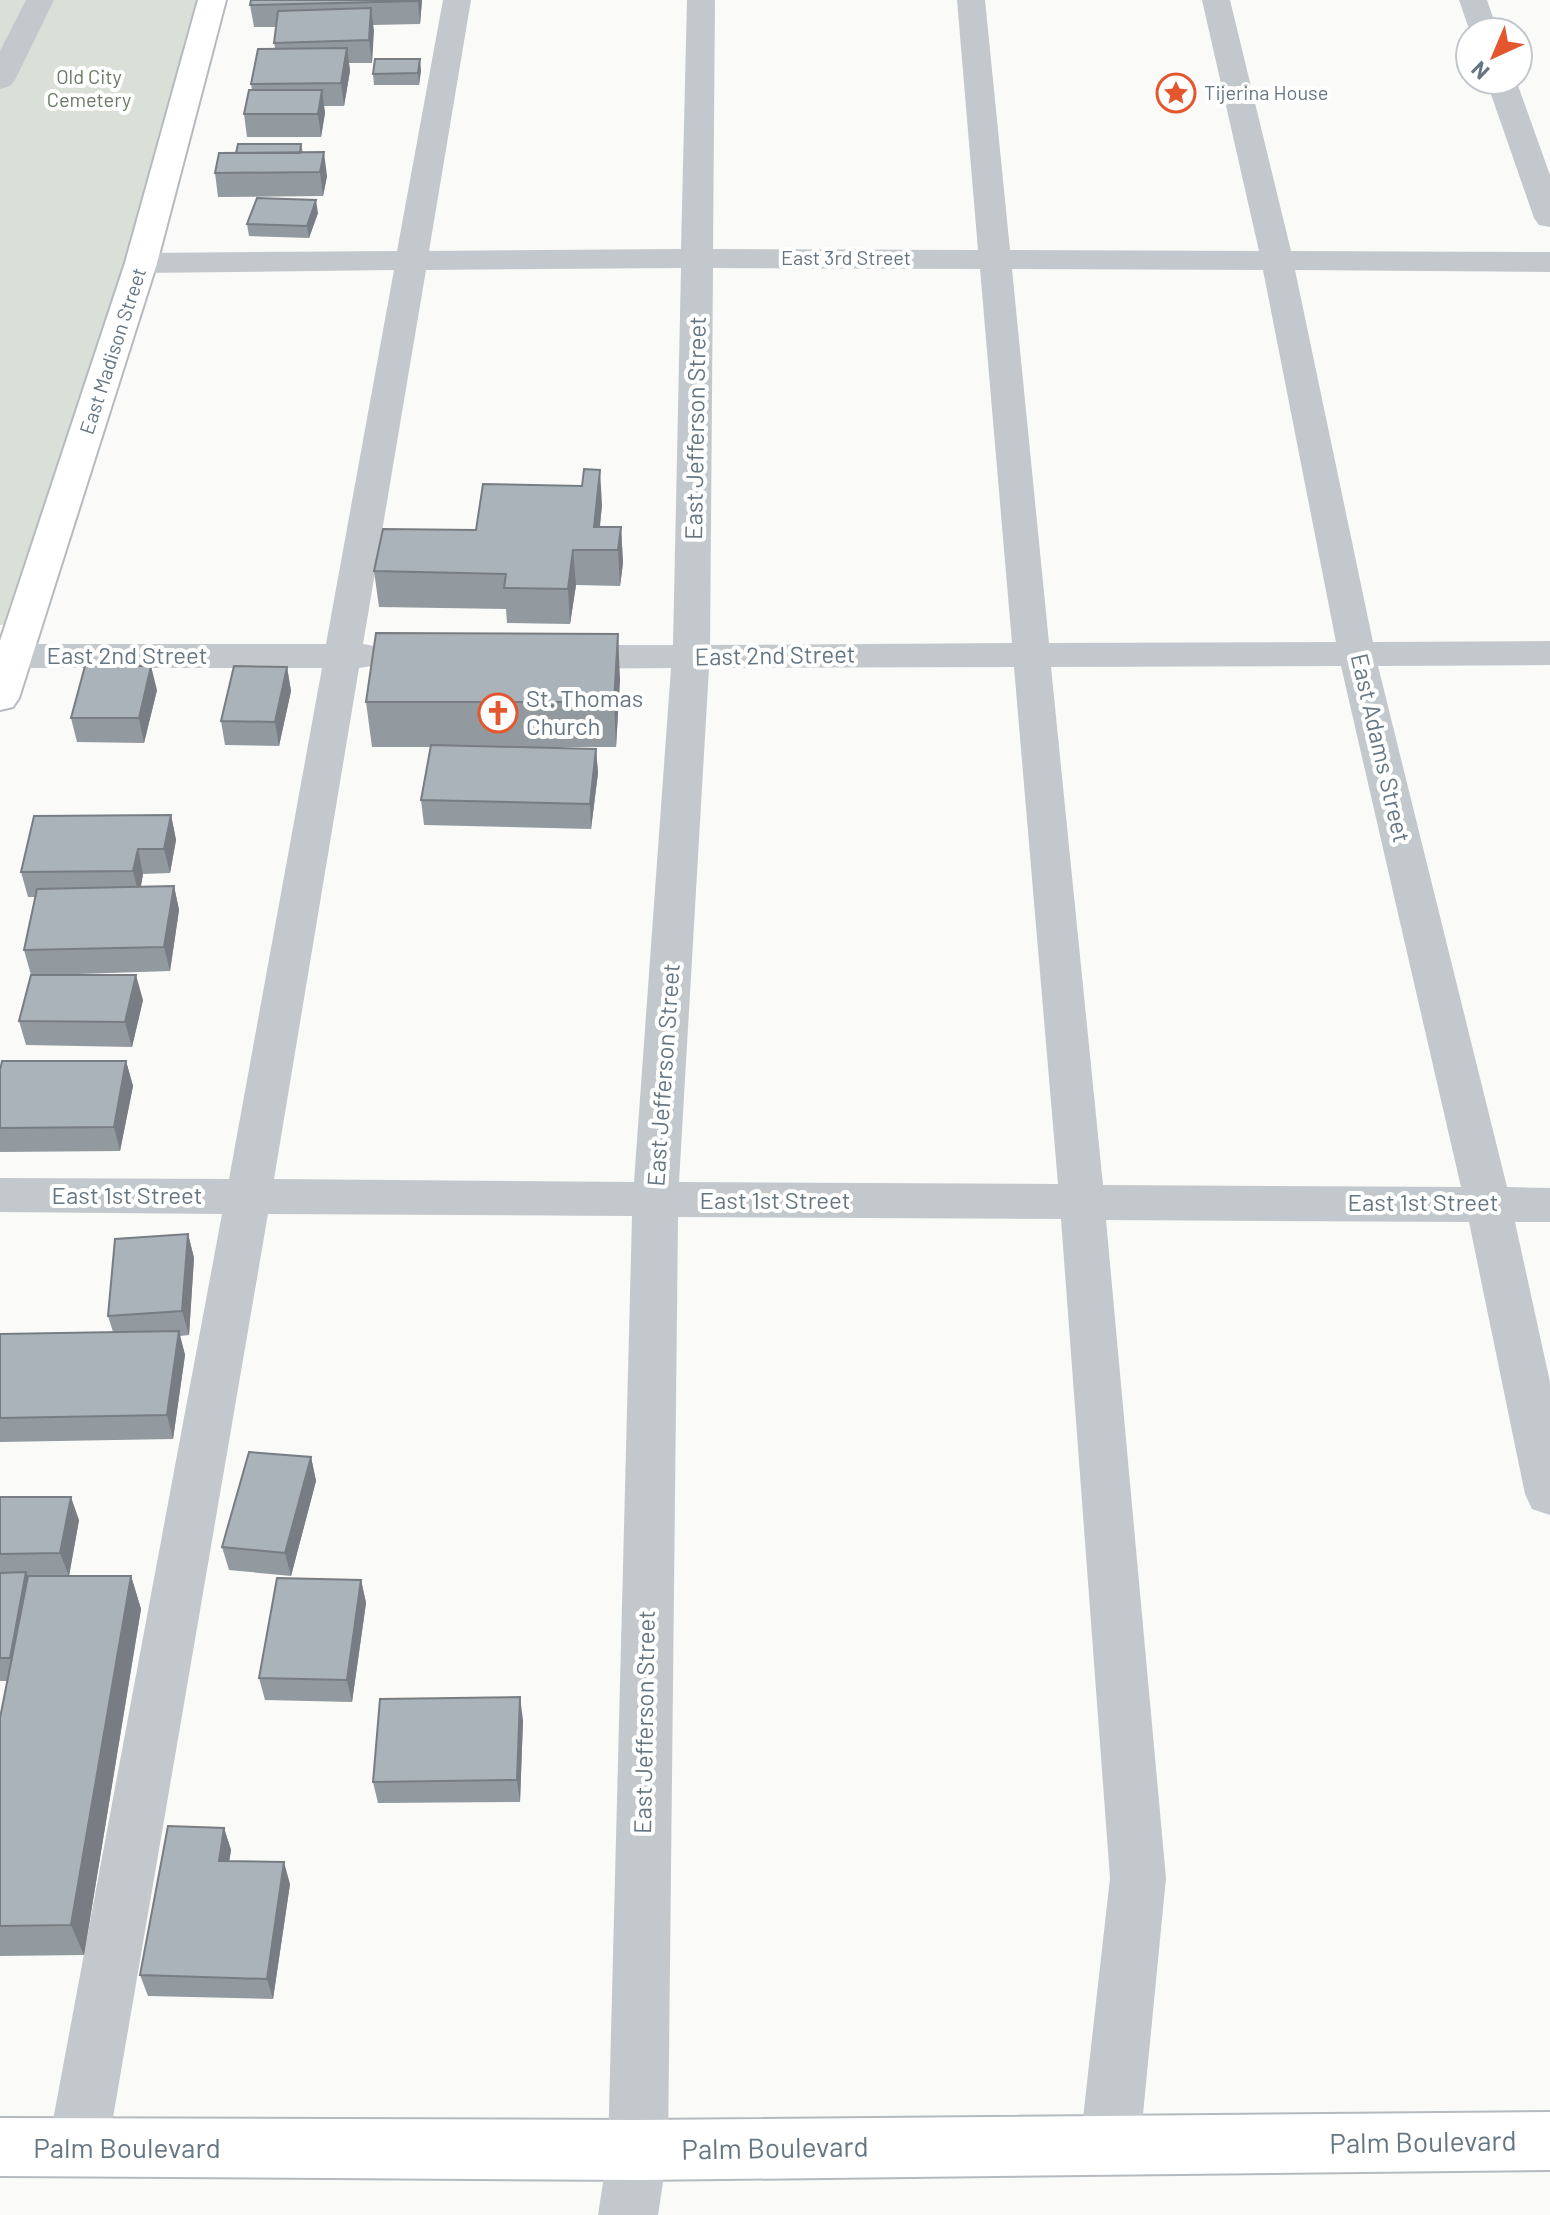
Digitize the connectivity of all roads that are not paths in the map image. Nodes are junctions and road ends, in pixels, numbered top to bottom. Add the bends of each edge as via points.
1 (40, 0) edge
2 (212, 0) edge
3 (457, 0) edge
4 (701, 0) edge
5 (971, 0) edge
6 (1216, 0) edge
7 (0, 80) edge
8 (1507, 96) edge
9 (1550, 218) edge
10 (699, 258) junction
11 (996, 258) junction
12 (1277, 259) junction
13 (411, 261) junction
14 (1550, 262) edge
15 (141, 263) junction
16 (1356, 651) junction
17 (1550, 653) edge
18 (1032, 654) junction
19 (7, 656) edge
20 (343, 656) junction
21 (406, 657) edge
22 (533, 657) edge
23 (691, 657) junction
24 (0, 698) edge
25 (0, 1195) edge
26 (248, 1197) junction
27 (655, 1201) junction
28 (1082, 1202) junction
29 (1488, 1204) junction
30 (1550, 1205) edge
31 (1550, 1494) edge
32 (1550, 2141) edge
33 (1110, 2145) junction
34 (0, 2147) edge
35 (78, 2147) junction
36 (638, 2150) junction
37 (628, 2215) edge

1 - 7 street
2 - 15 main road, East Madison Street
3 - 13 street
4 - 10 street, East Jefferson Street
5 - 11 street
6 - 12 street, East Adams Street
8 - 9 street
10 - 11 street, East 3rd Street
10 - 13 street, East 3rd Street
10 - 23 street, East Jefferson Street
11 - 12 street, East 3rd Street
11 - 18 street
12 - 14 street, East 3rd Street
12 - 16 street, East Adams Street
13 - 15 street, East 3rd Street
13 - 20 street
15 - 19 main road, East Madison Street
16 - 17 street, East 2nd Street
16 - 18 street, East 2nd Street
16 - 29 street, East Adams Street
18 - 23 street, East 2nd Street
18 - 28 street
19 - 20 street, East 2nd Street
19 - 24 main road, East Madison Street
20 - 21 street, East 2nd Street
20 - 26 street
22 - 23 street, East 2nd Street
23 - 27 street, East Jefferson Street
25 - 26 street, East 1st Street
26 - 27 street, East 1st Street
26 - 35 street
27 - 28 street, East 1st Street
27 - 36 street, East Jefferson Street
28 - 29 street, East 1st Street
28 - 33 street via 1138,1878
29 - 30 street, East 1st Street
29 - 31 street, East Adams Street
32 - 33 main road, Palm Boulevard
33 - 36 main road, Palm Boulevard
34 - 35 main road, Palm Boulevard
35 - 36 main road, Palm Boulevard
36 - 37 street, East Jefferson Street

